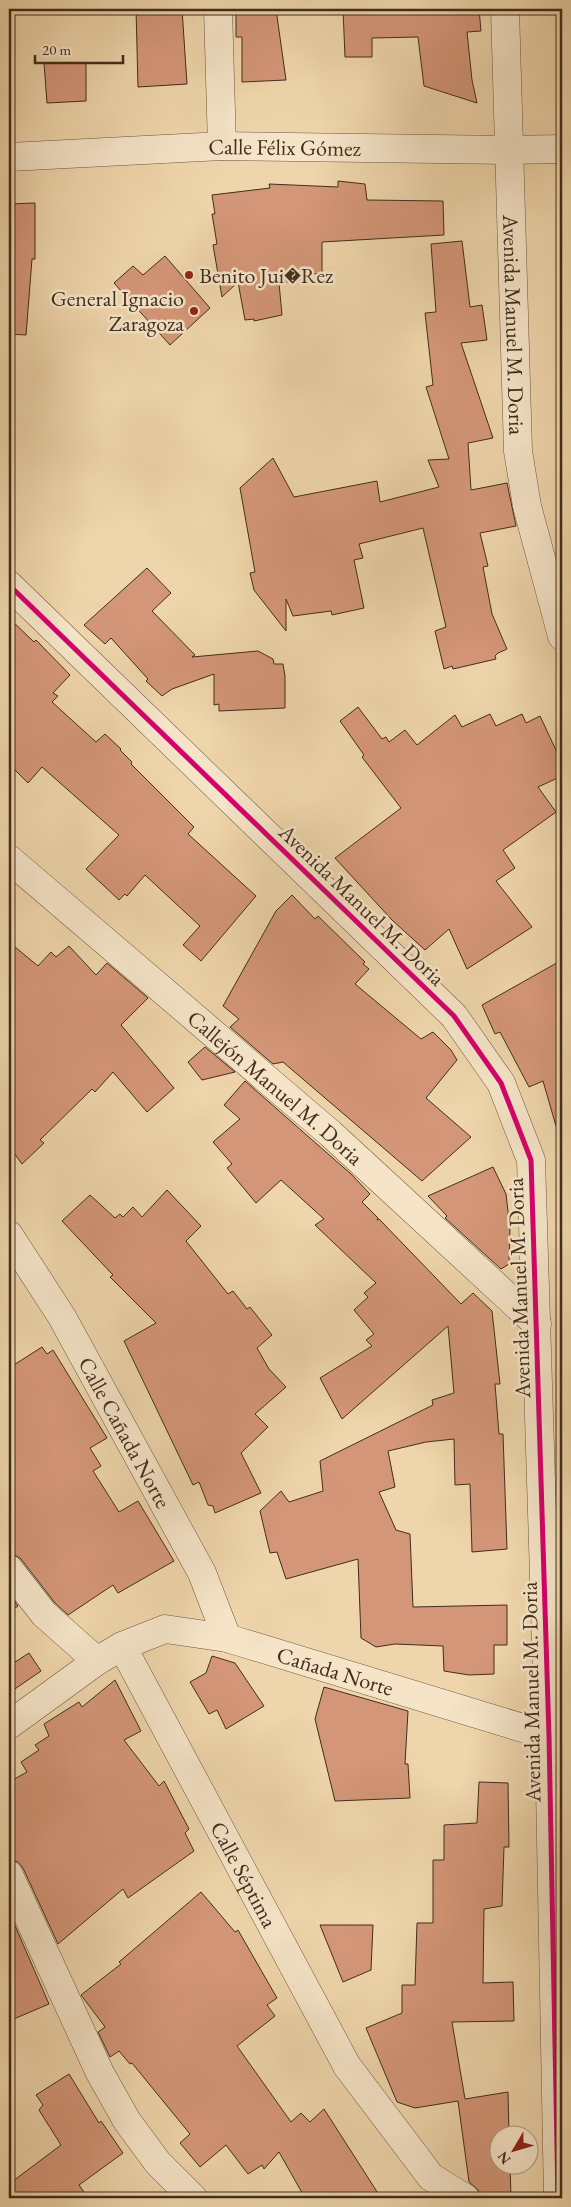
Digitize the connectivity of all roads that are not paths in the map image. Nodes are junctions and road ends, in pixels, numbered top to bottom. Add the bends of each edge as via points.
1 (218, 9) edge
2 (505, 9) edge
3 (222, 146) junction
4 (562, 149) edge
5 (508, 150) junction
6 (9, 157) edge
7 (9, 585) edge
8 (562, 636) edge
9 (9, 858) edge
10 (9, 1235) edge
11 (536, 1324) junction
12 (9, 1569) edge
13 (227, 1638) junction
14 (122, 1646) junction
15 (97, 1661) junction
16 (9, 1725) edge
17 (555, 1736) edge
18 (9, 1875) edge
19 (558, 2028) edge
20 (193, 2198) edge
21 (465, 2198) edge
22 (558, 2198) edge

1 - 3 street
2 - 5 street, Avenida Manuel M. Doria
3 - 5 street, Calle Félix Gómez
3 - 6 street, Calle Félix Gómez
4 - 5 street, Calle Félix Gómez
5 - 8 street, Avenida Manuel M. Doria via 518,451 527,506
7 - 11 street, Avenida Manuel M. Doria via 454,1016 501,1083 531,1160
9 - 11 street, Callejón Manuel M. Doria via 331,1134
10 - 13 street, Calle Cañada Norte via 62,1317 198,1564
11 - 17 street, Avenida Manuel M. Doria
12 - 15 street via 44,1614
13 - 14 street, Cañada Norte via 165,1629
13 - 17 street, Cañada Norte
14 - 15 street
14 - 21 street, Calle Séptima via 348,2066 431,2177
15 - 16 street
17 - 19 street, Avenida Manuel M. Doria
18 - 20 street via 100,2073 127,2121 158,2163
19 - 22 street, Avenida Manuel M. Doria

